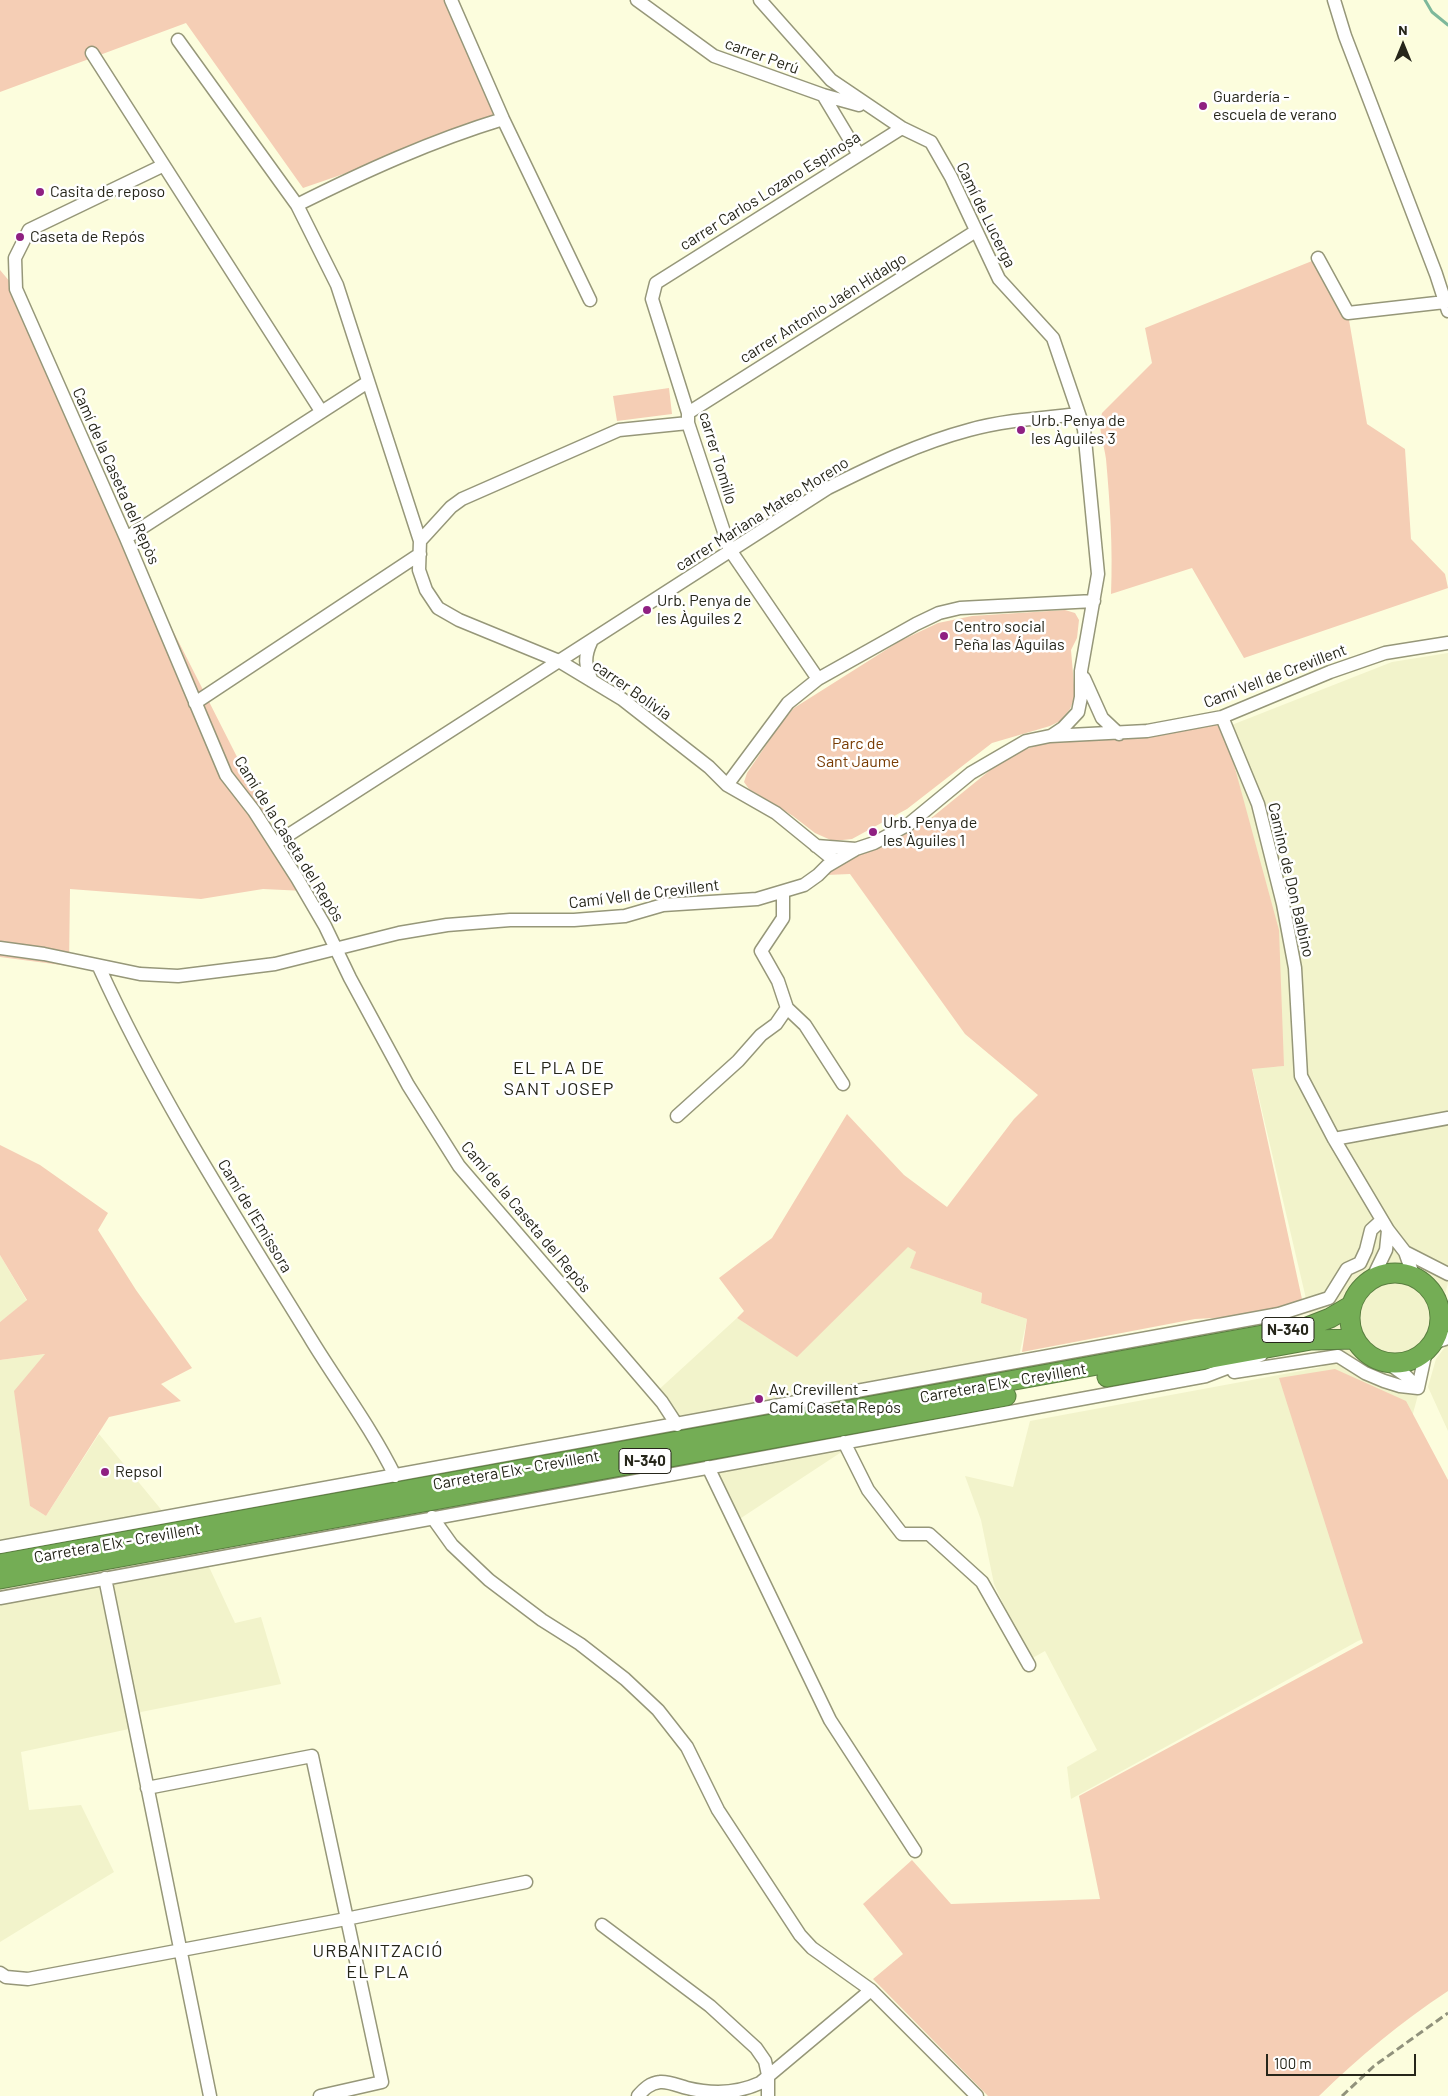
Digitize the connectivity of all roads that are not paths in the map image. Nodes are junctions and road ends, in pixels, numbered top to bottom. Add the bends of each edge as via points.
1 (451, 0) edge
2 (637, 0) edge
3 (760, 0) edge
4 (1334, 0) edge
5 (178, 40) dead end
6 (92, 53) dead end
7 (823, 95) junction
8 (882, 114) junction
9 (503, 119) junction
10 (902, 128) junction
11 (859, 154) junction
12 (162, 166) junction
13 (297, 205) junction
14 (976, 231) junction
15 (1318, 258) dead end
16 (656, 282) joint
17 (590, 300) dead end
18 (1447, 307) edge
19 (368, 382) junction
20 (321, 411) junction
21 (1079, 414) junction
22 (688, 418) junction
23 (126, 538) junction
24 (420, 548) junction
25 (730, 550) junction
26 (1094, 601) junction
27 (591, 642) junction
28 (1448, 643) edge
29 (559, 660) junction
30 (1081, 671) junction
31 (818, 679) junction
32 (592, 681) junction
33 (195, 703) junction
34 (1097, 710) junction
35 (1076, 716) junction
36 (1222, 717) junction
37 (1119, 734) junction
38 (1087, 735) junction
39 (1050, 736) junction
40 (727, 785) junction
41 (276, 843) junction
42 (814, 846) junction
43 (856, 849) junction
44 (835, 861) junction
45 (783, 892) junction
46 (0, 948) edge
47 (336, 949) junction
48 (99, 967) junction
49 (787, 1008) junction
50 (843, 1084) dead end
51 (677, 1116) dead end
52 (1448, 1118) edge
53 (1334, 1139) junction
54 (1385, 1225) junction
55 (1405, 1252) junction
56 (1448, 1274) edge
57 (1414, 1277) junction
58 (1372, 1279) junction
59 (1439, 1292) edge
60 (1352, 1305) junction
61 (1439, 1337) edge
62 (1355, 1339) junction
63 (1220, 1343) junction
64 (1122, 1344) junction
65 (1291, 1344) junction
66 (1388, 1363) junction
67 (1206, 1376) junction
68 (1418, 1388) junction
69 (677, 1425) junction
70 (844, 1442) junction
71 (708, 1467) junction
72 (395, 1476) junction
73 (432, 1518) junction
74 (0, 1547) edge
75 (0, 1564) edge
76 (105, 1578) junction
77 (0, 1579) edge
78 (0, 1598) edge
79 (1030, 1665) dead end
80 (147, 1788) junction
81 (915, 1851) dead end
82 (526, 1882) dead end
83 (346, 1919) junction
84 (602, 1925) dead end
85 (181, 1951) junction
86 (0, 1974) edge
87 (871, 1990) junction
88 (768, 2075) junction
89 (210, 2096) edge
90 (320, 2096) edge
91 (638, 2096) edge
92 (768, 2096) edge
93 (977, 2096) edge

1 - 9 street
2 - 7 street, carrer Perú via 714,56
3 - 8 street, Camí de Lucerga via 831,80
4 - 18 street
5 - 13 street, carrer Bolivia
6 - 12 street
7 - 8 street, carrer Perú
7 - 11 street
8 - 10 street, Camí de Lucerga
9 - 13 street via 451,135 389,160
9 - 17 street
10 - 11 street, carrer Carlos Lozano Espinosa
10 - 14 street, Camí de Lucerga via 930,142
11 - 16 street, carrer Carlos Lozano Espinosa
12 - 20 street
12 - 23 street, Camí de la Caseta del Repòs via 29,230 14,258 16,289
13 - 19 street, carrer Bolivia via 337,285
14 - 21 street, Camí de Lucerga via 999,279 1053,338
14 - 22 street, carrer Antonio Jaén Hidalgo
15 - 18 street via 1348,313
16 - 22 street, carrer Tomillo via 652,299
19 - 20 street
19 - 24 street, carrer Bolivia
20 - 23 street
21 - 25 street, carrer Mariana Mateo Moreno via 971,429 933,441 828,488
21 - 26 street, Camí de Lucerga via 1084,429 1098,574
22 - 24 street via 619,430 462,499 450,507
22 - 25 street, carrer Tomillo
23 - 33 street, Camí de la Caseta del Repòs
24 - 29 street, carrer Bolivia via 419,570 426,590 438,608 459,620
24 - 33 street
25 - 27 street, carrer Mariana Mateo Moreno
25 - 31 street, carrer Tomillo
26 - 30 street, Camí de Lucerga
26 - 31 street via 981,606 939,613
27 - 29 street, carrer Mariana Mateo Moreno
27 - 32 street via 585,655
28 - 36 street, Camí Vell de Crevillent via 1385,653
29 - 32 street, carrer Bolivia
29 - 41 street, carrer Mariana Mateo Moreno
30 - 34 street
30 - 35 street, Camí de Lucerga via 1081,697
31 - 40 street via 788,703
32 - 40 street, carrer Bolivia via 622,699
33 - 41 street, Camí de la Caseta del Repòs via 226,775
34 - 37 street
34 - 38 street via 1097,723
35 - 38 street
35 - 39 street
36 - 37 street, Camí Vell de Crevillent
36 - 53 street, Camino de Don Balbino via 1258,804 1283,904 1295,968 1301,1076
37 - 38 street, Camí Vell de Crevillent
38 - 39 street, Camí Vell de Crevillent
39 - 43 street, Camí Vell de Crevillent via 1026,741 971,773 909,824
40 - 42 street, carrer Bolivia via 776,813
41 - 47 street, Camí de la Caseta del Repòs via 326,926
42 - 43 street
42 - 44 street, carrer Bolivia
43 - 44 street, Camí Vell de Crevillent
44 - 45 street, Camí Vell de Crevillent via 804,885
45 - 47 street, Camí Vell de Crevillent via 757,899 663,905 625,916 448,925
45 - 49 street via 783,918 761,951 782,989
46 - 48 street, Camí Vell de Crevillent
47 - 48 street, Camí Vell de Crevillent via 275,964 178,976
47 - 69 street, Camí de la Caseta del Repòs via 408,1085 459,1166 662,1402
48 - 72 street, Camí de l'Emissora via 122,1018 172,1108
49 - 50 street via 805,1024
49 - 51 street via 776,1024 760,1035 738,1061
52 - 53 street
53 - 54 street, Camino de Don Balbino
54 - 55 street, Camino de Don Balbino
54 - 58 street via 1386,1250
54 - 64 street via 1371,1230 1360,1263 1347,1270 1329,1298 1279,1314
55 - 56 street
55 - 57 street
57 - 58 highway via 1389,1273
57 - 59 highway
58 - 60 highway, N-340 via 1358,1293
59 - 61 highway
60 - 62 highway via 1350,1315
60 - 63 highway, Carretera Elx - Crevillent / N-340 via 1307,1327
61 - 66 highway via 1409,1361
61 - 68 street
62 - 65 highway, Carretera Elx - Crevillent / N-340
62 - 66 highway via 1371,1356
63 - 64 street
63 - 75 highway, Carretera Elx - Crevillent / N-340
64 - 69 street
65 - 67 street
65 - 77 highway, Carretera Elx - Crevillent / N-340
66 - 68 street
67 - 68 street via 1338,1356 1384,1381
67 - 70 street
69 - 72 street
70 - 71 street
70 - 79 street via 868,1490 902,1534 929,1534 982,1582
71 - 73 street
71 - 81 street via 830,1720
72 - 74 street
73 - 76 street
73 - 87 street via 452,1545 489,1580 580,1644 658,1710 687,1747 718,1810 800,1935 812,1948
76 - 78 street
76 - 80 street
80 - 83 street via 312,1756
80 - 85 street
82 - 83 street
83 - 85 street
83 - 90 street via 382,2082
84 - 88 street via 710,2006 756,2048 765,2061
85 - 86 street via 28,1979
85 - 89 street
87 - 88 street
87 - 93 street
88 - 91 street via 745,2090 728,2093 700,2091 662,2081 650,2084
88 - 92 street

